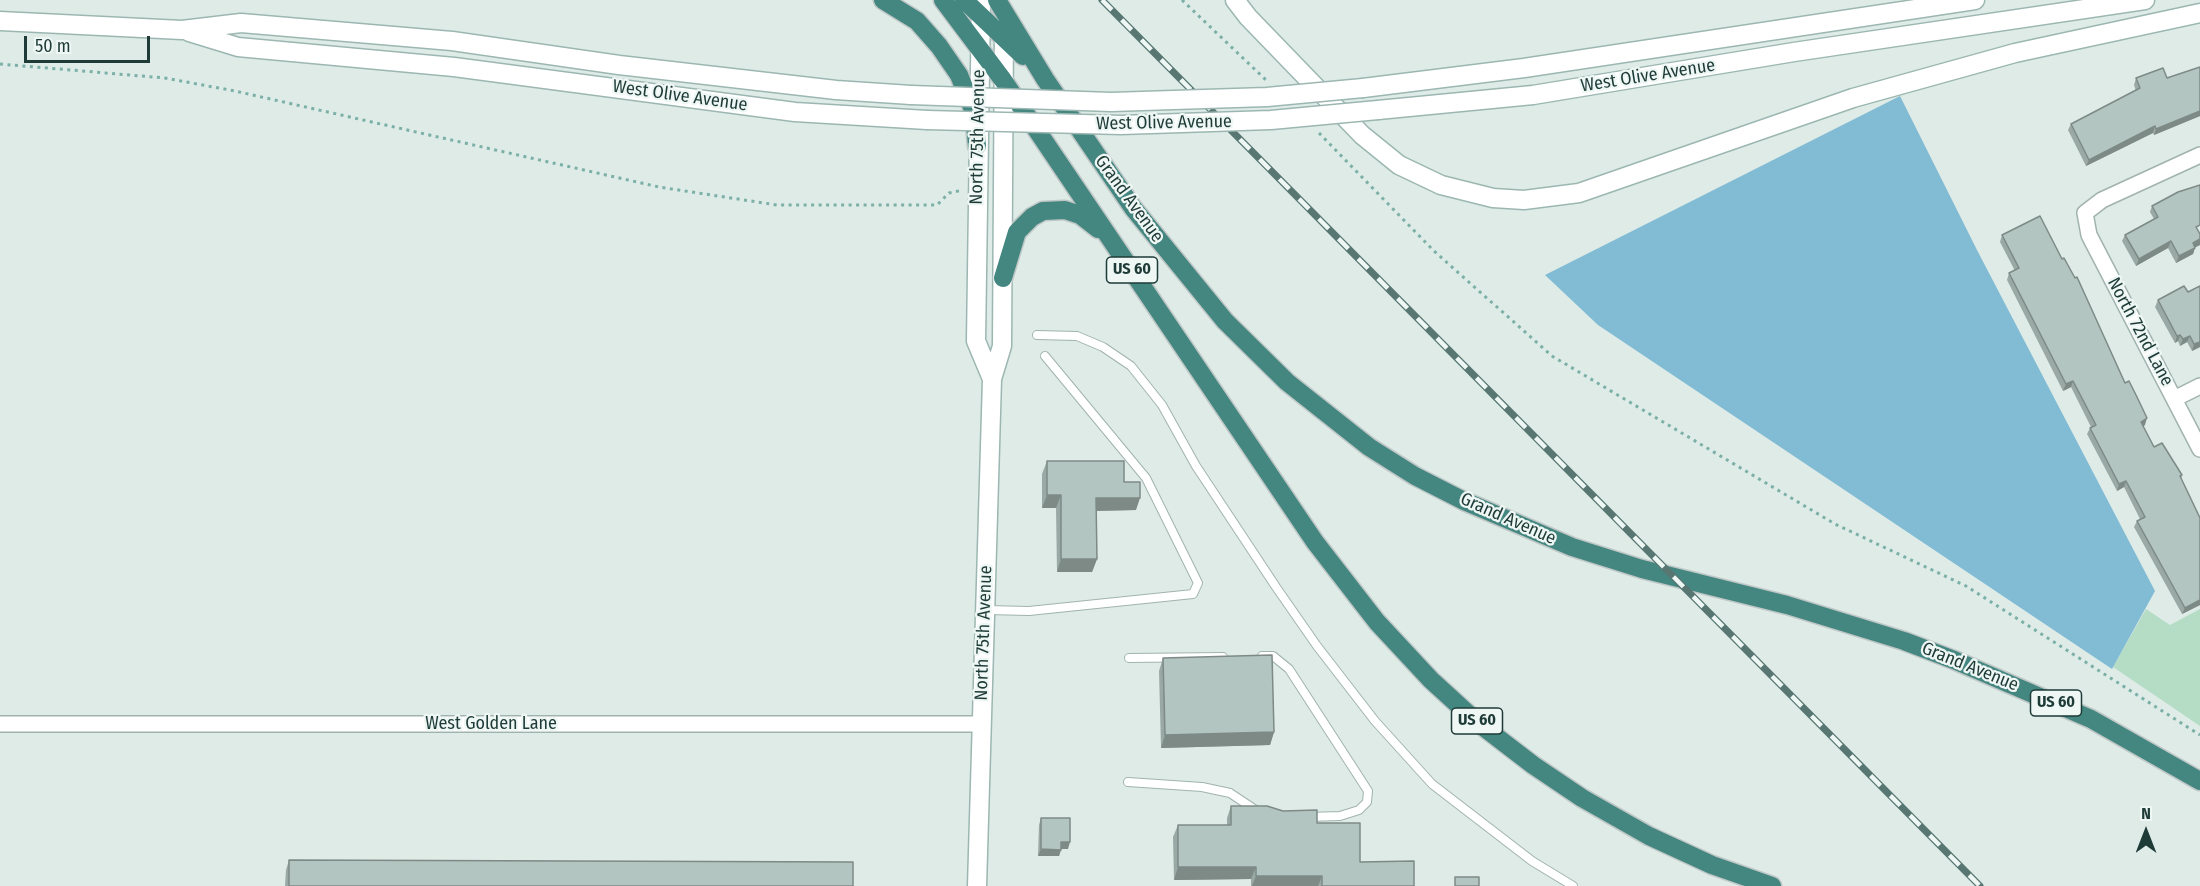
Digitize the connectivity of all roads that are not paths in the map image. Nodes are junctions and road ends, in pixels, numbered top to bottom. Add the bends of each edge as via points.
1 (883, 0) edge
2 (943, 0) edge
3 (964, 0) edge
4 (1235, 0) edge
5 (1975, 0) edge
6 (2145, 0) edge
7 (1002, 4) edge
8 (981, 7) edge
9 (2200, 13) edge
10 (0, 21) edge
11 (182, 30) junction
12 (1003, 36) junction
13 (979, 48) junction
14 (1045, 79) junction
15 (1003, 80) junction
16 (977, 146) junction
17 (2200, 155) edge
18 (1117, 246) junction
19 (1003, 278) junction
20 (1037, 335) dead end
21 (1045, 356) dead end
22 (992, 379) junction
23 (2200, 386) edge
24 (2175, 399) junction
25 (2200, 448) edge
26 (985, 610) junction
27 (1251, 656) edge
28 (1229, 657) edge
29 (1129, 658) dead end
30 (0, 724) edge
31 (982, 724) junction
32 (2200, 781) edge
33 (1128, 782) dead end
34 (1267, 815) edge
35 (1299, 817) edge
36 (977, 886) edge
37 (1573, 886) edge
38 (1772, 886) edge

1 - 16 highway via 917,21 954,68 974,112
2 - 13 highway, Grand Avenue / US 60
3 - 8 highway
4 - 9 main road via 1362,135 1400,165 1441,185 1493,198 1524,200 1579,193 1853,98 2004,56
5 - 11 main road, West Olive Avenue, bridge via 1364,88 1267,97 1111,102 836,90 452,41 241,22
6 - 11 main road, West Olive Avenue, bridge via 1533,94 1271,120 1121,125 795,112 454,67 238,47
7 - 12 main road, North 75th Avenue
7 - 14 highway, Grand Avenue / US 60
8 - 12 highway
8 - 13 main road, North 75th Avenue
10 - 11 main road, West Olive Avenue
12 - 14 highway
12 - 15 main road, North 75th Avenue
13 - 15 highway, Grand Avenue / US 60
13 - 16 main road, North 75th Avenue
14 - 32 highway, Grand Avenue / US 60 via 1133,208 1225,321 1261,359 1322,412 1415,476 1500,518 1572,547 1642,569 1787,605 1954,660 2091,719
15 - 18 highway, Grand Avenue / US 60
15 - 19 main road, North 75th Avenue
16 - 22 main road, North 75th Avenue via 976,341
17 - 24 street, North 72nd Lane via 2102,200 2085,213 2089,235
18 - 19 highway via 1080,215 1065,210 1043,211 1017,232
18 - 38 highway, Grand Avenue / US 60 via 1316,542 1377,622 1431,680 1496,736 1582,798 1649,836 1712,865
19 - 22 main road, North 75th Avenue via 1002,346
20 - 37 lane via 1077,336 1103,347 1131,366 1162,405 1196,466 1276,587 1376,721 1432,784 1532,861
21 - 26 lane via 1146,478 1198,583 1193,594 1029,611
22 - 26 main road, North 75th Avenue
23 - 24 street
24 - 25 street, North 72nd Lane
26 - 31 main road, North 75th Avenue
27 - 35 lane via 1273,656 1289,669 1368,791 1367,802 1359,810 1340,816
28 - 29 lane
30 - 31 street, West Golden Lane
31 - 36 main road, North 75th Avenue
33 - 34 lane via 1230,793

